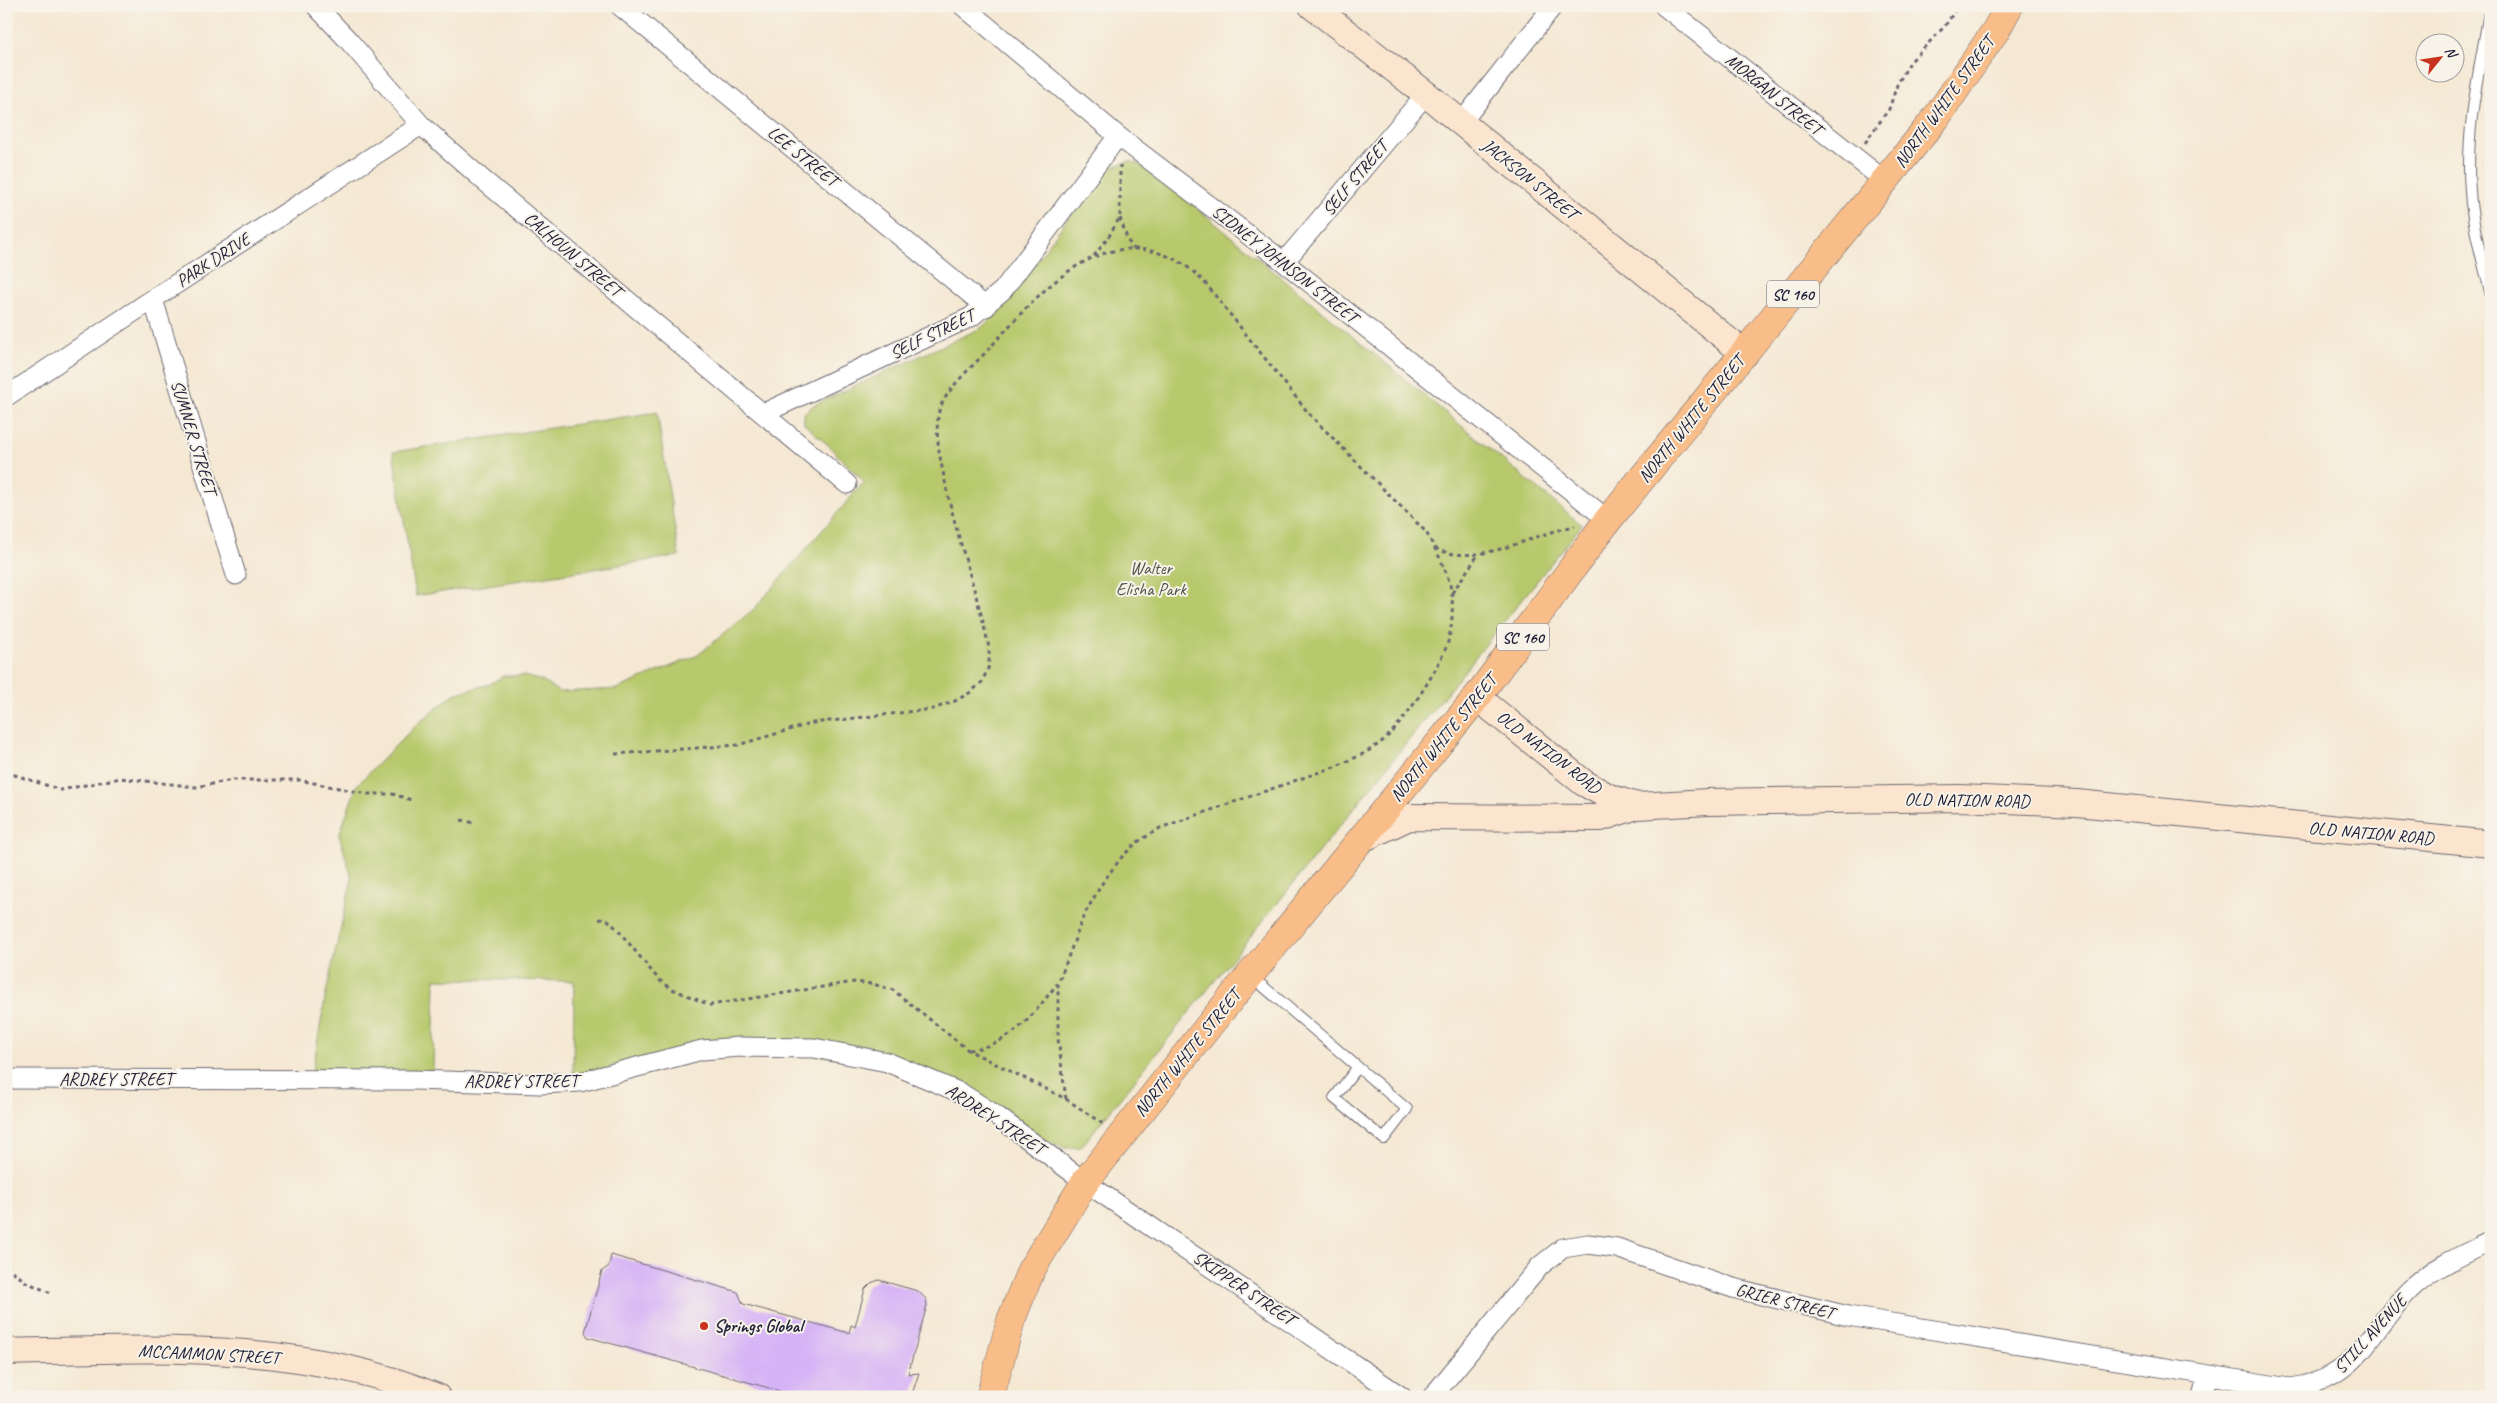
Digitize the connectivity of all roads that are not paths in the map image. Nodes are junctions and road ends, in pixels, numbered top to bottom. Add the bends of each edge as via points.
1 (316, 6) edge
2 (620, 6) edge
3 (963, 6) edge
4 (1312, 6) edge
5 (1553, 6) edge
6 (1664, 6) edge
7 (2010, 6) edge
8 (2490, 6) edge
9 (1426, 94) junction
10 (1461, 123) junction
11 (421, 125) junction
12 (1118, 136) junction
13 (1885, 181) junction
14 (1284, 262) junction
15 (2491, 296) edge
16 (152, 299) junction
17 (986, 306) junction
18 (1745, 354) junction
19 (6, 394) edge
20 (764, 413) junction
21 (847, 484) dead end
22 (1596, 523) junction
23 (236, 576) dead end
24 (1477, 697) junction
25 (1637, 806) junction
26 (1362, 838) junction
27 (2491, 844) edge
28 (1250, 976) junction
29 (1358, 1067) junction
30 (6, 1079) edge
31 (1085, 1182) junction
32 (2491, 1241) edge
33 (6, 1352) edge
34 (2207, 1376) junction
35 (437, 1397) edge
36 (990, 1397) edge
37 (1402, 1397) edge
38 (1432, 1397) edge
39 (2202, 1397) edge

1 - 11 street, CALHOUN STREET
2 - 17 street, LEE STREET
3 - 12 street, SIDNEY JOHNSON STREET
4 - 9 main road, JACKSON STREET
5 - 10 street
6 - 13 street, MORGAN STREET
7 - 13 main road, NORTH WHITE STREET / SC 160 via 1936,118
8 - 15 lane via 2473,102 2469,174 2477,237
9 - 10 main road, JACKSON STREET
9 - 14 street, SELF STREET
10 - 18 main road, JACKSON STREET
11 - 16 street, PARK DRIVE
11 - 20 street, CALHOUN STREET
12 - 14 street, SIDNEY JOHNSON STREET
12 - 17 street, SELF STREET via 1003,290
13 - 18 main road, NORTH WHITE STREET / SC 160
14 - 22 street, SIDNEY JOHNSON STREET
16 - 19 street, PARK DRIVE
16 - 23 street, SUMNER STREET
17 - 20 street, SELF STREET via 971,317
18 - 22 main road, NORTH WHITE STREET / SC 160
20 - 21 street, CALHOUN STREET
22 - 24 main road, NORTH WHITE STREET / SC 160
24 - 25 main road, OLD NATION ROAD via 1584,782 1611,798
24 - 26 main road, NORTH WHITE STREET
25 - 26 main road via 1602,818 1409,817
25 - 27 main road, OLD NATION ROAD via 1970,798 2077,804
26 - 28 main road, NORTH WHITE STREET
28 - 29 lane
28 - 31 main road, NORTH WHITE STREET
29 - 29 lane via 1407,1109 1384,1139 1334,1098
30 - 31 street, ARDREY STREET via 413,1080 540,1084 580,1082 702,1050 748,1046 814,1048 887,1062 961,1093
31 - 36 main road, NORTH WHITE STREET via 1031,1270 1012,1320
31 - 37 street, SKIPPER STREET
32 - 34 street, STILL AVENUE via 2433,1271 2414,1286 2342,1371 2326,1379 2309,1386 2289,1388
33 - 35 main road, MCCAMMON STREET via 174,1348 253,1353 348,1368
34 - 38 street, GRIER STREET via 1848,1316 1732,1288 1617,1248 1588,1244 1563,1248 1540,1266
34 - 39 street

